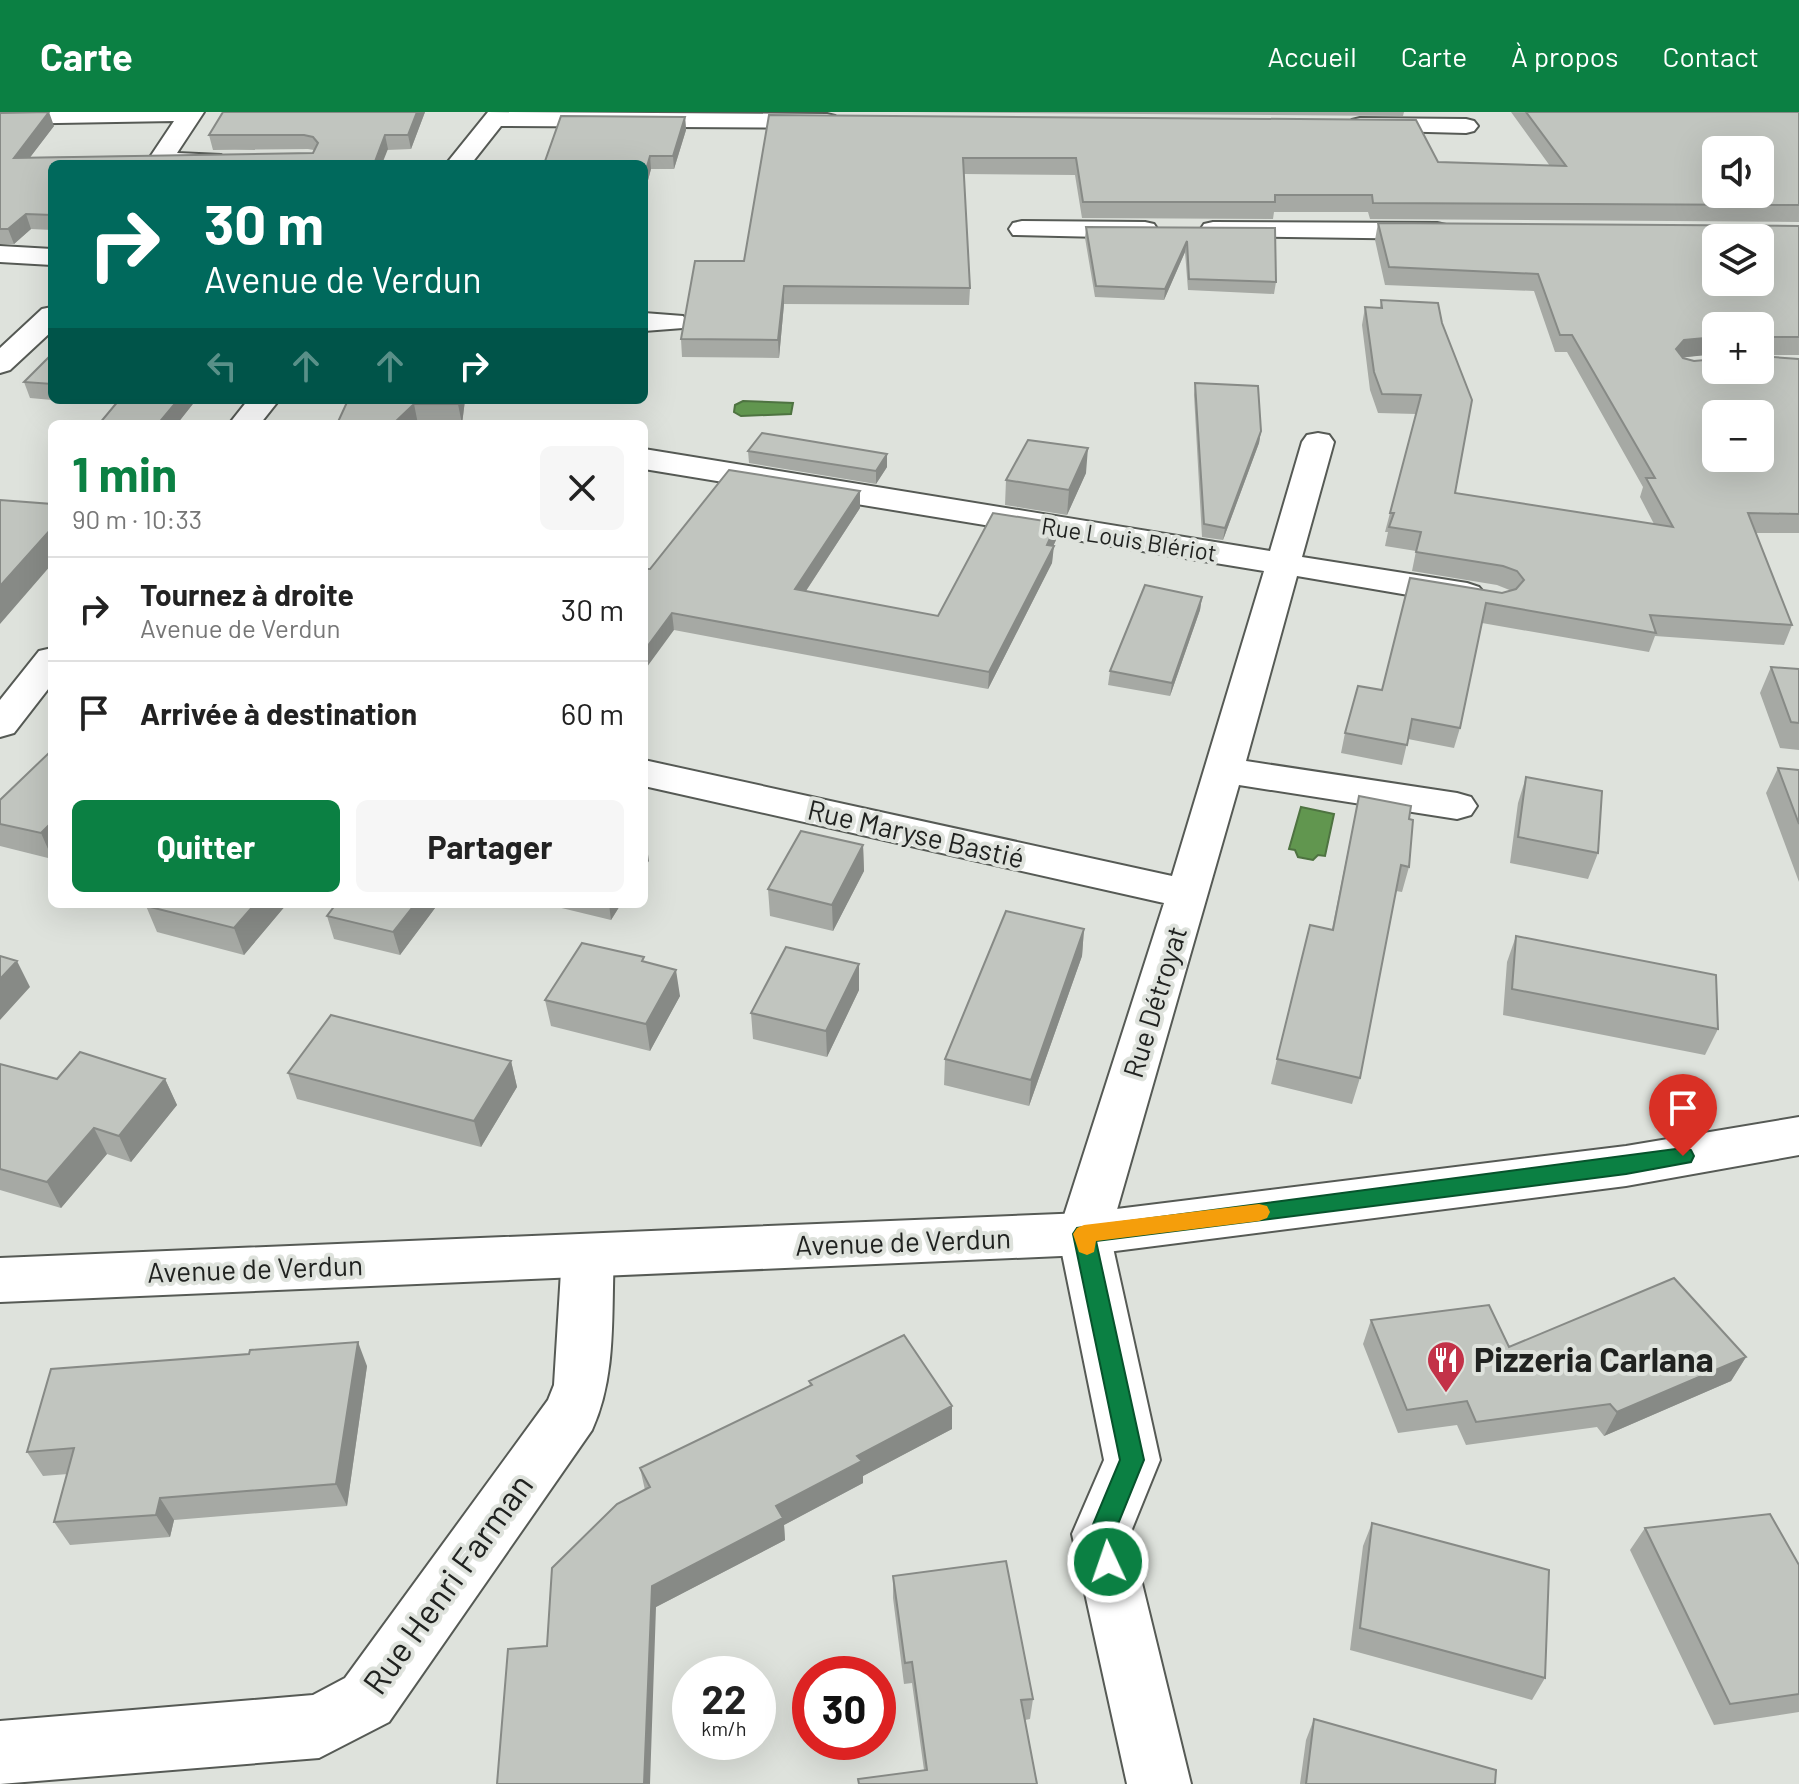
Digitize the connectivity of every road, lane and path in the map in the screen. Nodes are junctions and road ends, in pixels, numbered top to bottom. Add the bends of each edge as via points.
1 (191, 113) edge
2 (498, 116) edge
3 (0, 117) edge
4 (845, 121) edge
5 (1338, 125) edge
6 (1466, 129) edge
7 (233, 159) edge
8 (461, 160) edge
9 (1022, 229) dead end
10 (1466, 231) edge
11 (0, 254) edge
12 (48, 257) edge
13 (48, 319) edge
14 (648, 322) edge
15 (673, 322) dead end
16 (48, 347) edge
17 (10, 354) edge
18 (261, 404) edge
19 (247, 420) edge
20 (1318, 442) dead end
21 (648, 460) edge
22 (1283, 565) junction
23 (1497, 599) edge
24 (48, 664) edge
25 (0, 725) edge
26 (1224, 770) junction
27 (648, 774) edge
28 (1457, 806) dead end
29 (1188, 894) junction
30 (1799, 1136) edge
31 (1084, 1234) junction
32 (588, 1255) junction
33 (0, 1280) edge
34 (0, 1753) edge
35 (1159, 1784) edge

1 - 3 street
1 - 7 street via 160,160
2 - 4 street
2 - 8 street
5 - 6 street
9 - 10 street
11 - 12 street
13 - 17 street
14 - 15 street
16 - 17 street
18 - 19 street
20 - 22 street, Rue Détroyat
21 - 22 street, Rue Louis Blériot
22 - 23 street
22 - 26 street, Rue Détroyat
24 - 25 street
26 - 28 street
26 - 29 street, Rue Détroyat
27 - 29 street, Rue Maryse Bastié
29 - 31 street, Rue Détroyat
30 - 31 street, Avenue de Verdun via 1626,1166
31 - 32 street, Avenue de Verdun
31 - 35 street via 1132,1460 1101,1534
32 - 33 street, Avenue de Verdun
32 - 34 street, Rue Henri Farman via 581,1385 572,1412 367,1700 319,1726

